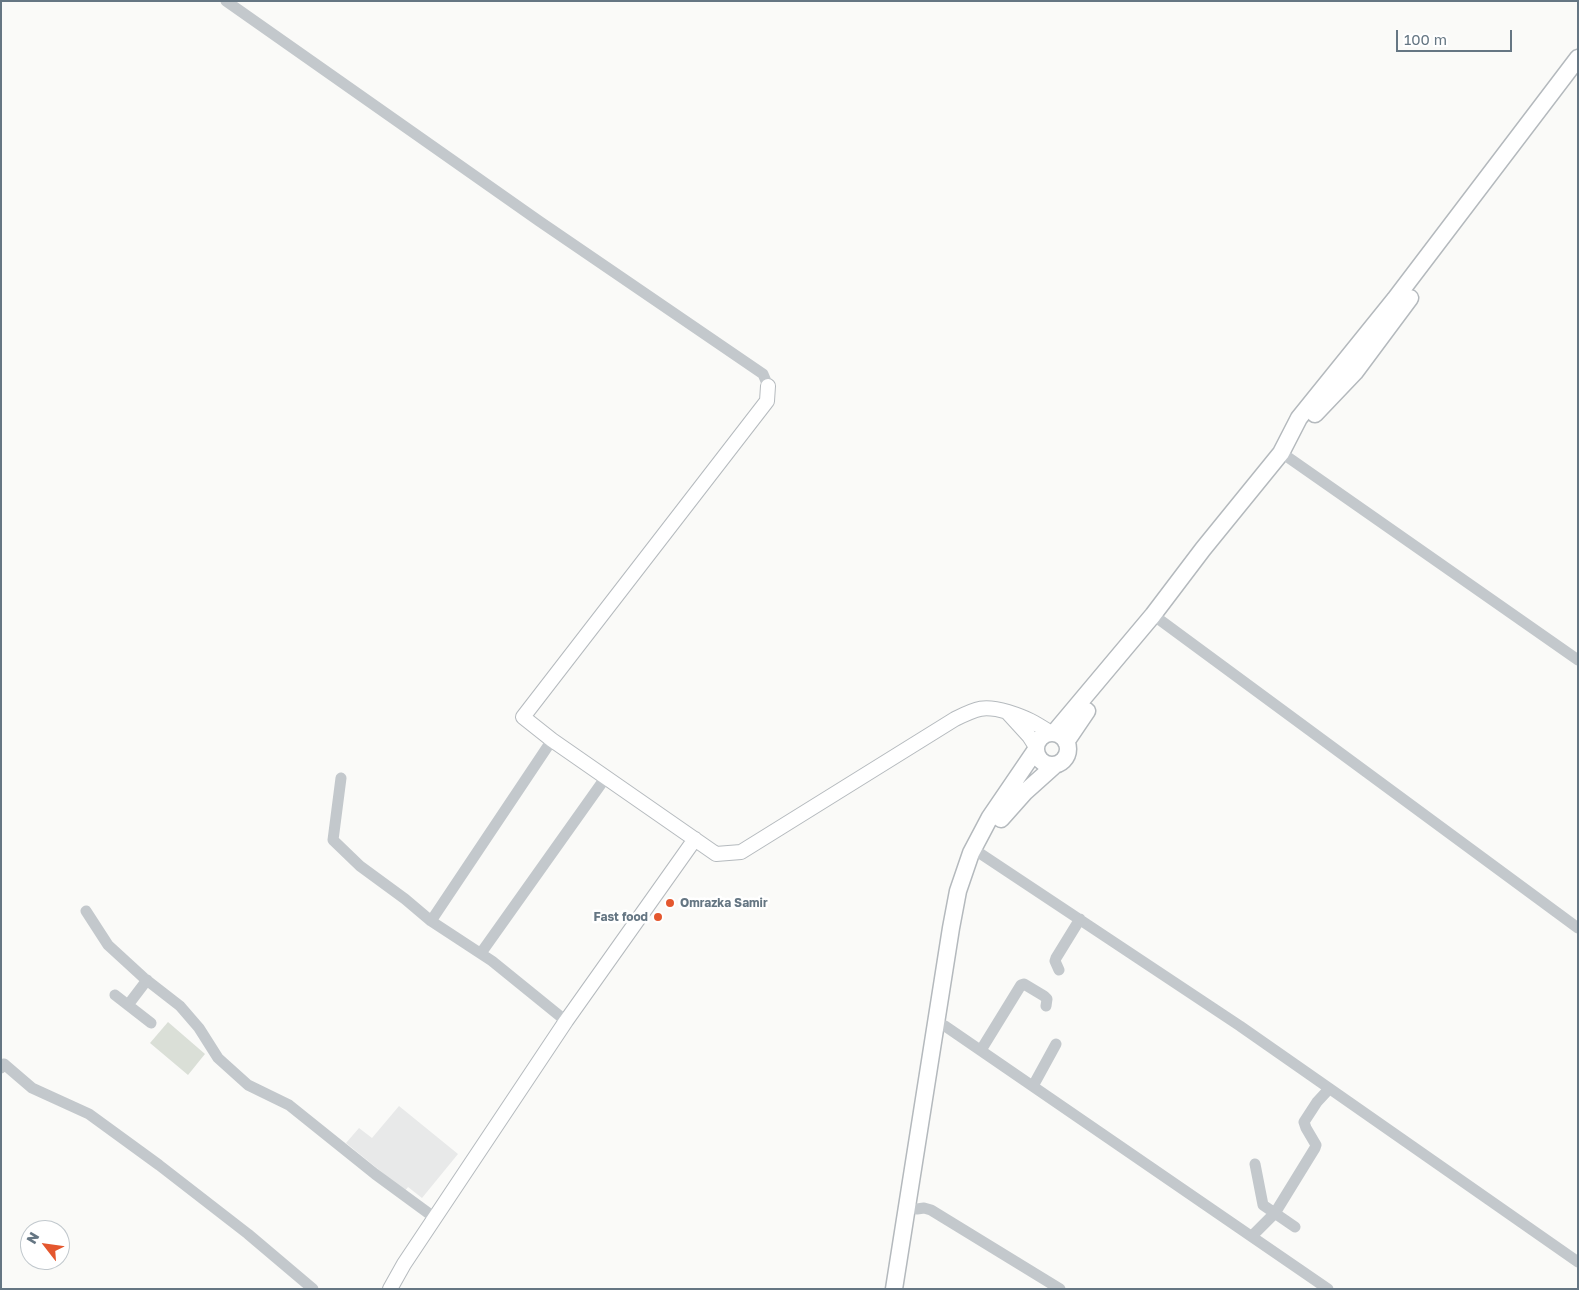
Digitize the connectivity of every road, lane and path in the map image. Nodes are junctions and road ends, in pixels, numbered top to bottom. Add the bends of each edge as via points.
1 (226, 1) edge
2 (1578, 58) edge
3 (1578, 74) edge
4 (768, 386) joint
5 (1289, 458) junction
6 (1160, 620) junction
7 (1578, 660) edge
8 (1008, 712) junction
9 (1057, 736) junction
10 (552, 740) junction
11 (1036, 749) junction
12 (1054, 766) junction
13 (606, 777) junction
14 (341, 778) dead end
15 (695, 839) junction
16 (981, 854) junction
17 (86, 911) dead end
18 (1080, 920) junction
19 (432, 921) junction
20 (1578, 928) edge
21 (481, 953) junction
22 (1059, 970) dead end
23 (147, 980) junction
24 (115, 995) dead end
25 (128, 1005) junction
26 (1046, 1006) dead end
27 (566, 1021) junction
28 (151, 1023) dead end
29 (946, 1026) junction
30 (1056, 1044) dead end
31 (981, 1050) junction
32 (1, 1068) edge
33 (1033, 1086) junction
34 (1329, 1089) junction
35 (1255, 1164) dead end
36 (917, 1209) junction
37 (1275, 1213) junction
38 (435, 1218) junction
39 (1295, 1227) dead end
40 (1252, 1236) junction
41 (1578, 1262) edge
42 (314, 1289) edge
43 (390, 1289) edge
44 (894, 1289) edge
45 (904, 1289) edge
46 (1060, 1289) edge
47 (1328, 1289) edge

1 - 4 street via 763,374
2 - 9 highway via 1395,299 1299,418 1281,453
3 - 5 highway via 1355,372 1307,422
4 - 10 main road via 767,401 523,718
5 - 6 highway
5 - 7 street
6 - 9 highway via 1080,720
6 - 20 street
8 - 9 main road via 1030,719
8 - 11 main road
8 - 15 main road via 986,708 955,719 741,852 716,854
9 - 11 highway via 1041,737
9 - 12 highway via 1068,749 1066,757
10 - 13 main road
10 - 19 street
11 - 12 highway via 1042,762
11 - 44 highway via 990,817 971,853 958,891
12 - 16 highway via 1006,813
13 - 15 main road
13 - 21 street
14 - 19 street via 333,840 360,866
15 - 27 main road
16 - 18 street
16 - 29 highway via 964,913
17 - 23 street via 108,945
18 - 22 street via 1056,958
18 - 34 street
19 - 21 street
21 - 27 street
23 - 25 street
23 - 38 street via 180,1006 200,1028 218,1058 248,1085 289,1104
24 - 25 street
25 - 28 street
26 - 31 street via 1044,996 1021,985
27 - 38 main road
29 - 31 street
29 - 36 highway
30 - 33 street
31 - 33 street
32 - 42 street via 4,1064 32,1088 89,1114 248,1234
33 - 40 street
34 - 37 street via 1304,1122 1315,1148
34 - 41 street
35 - 37 street via 1263,1205
36 - 45 highway
36 - 46 street via 931,1210
37 - 39 street
37 - 40 street
38 - 43 main road
40 - 47 street

